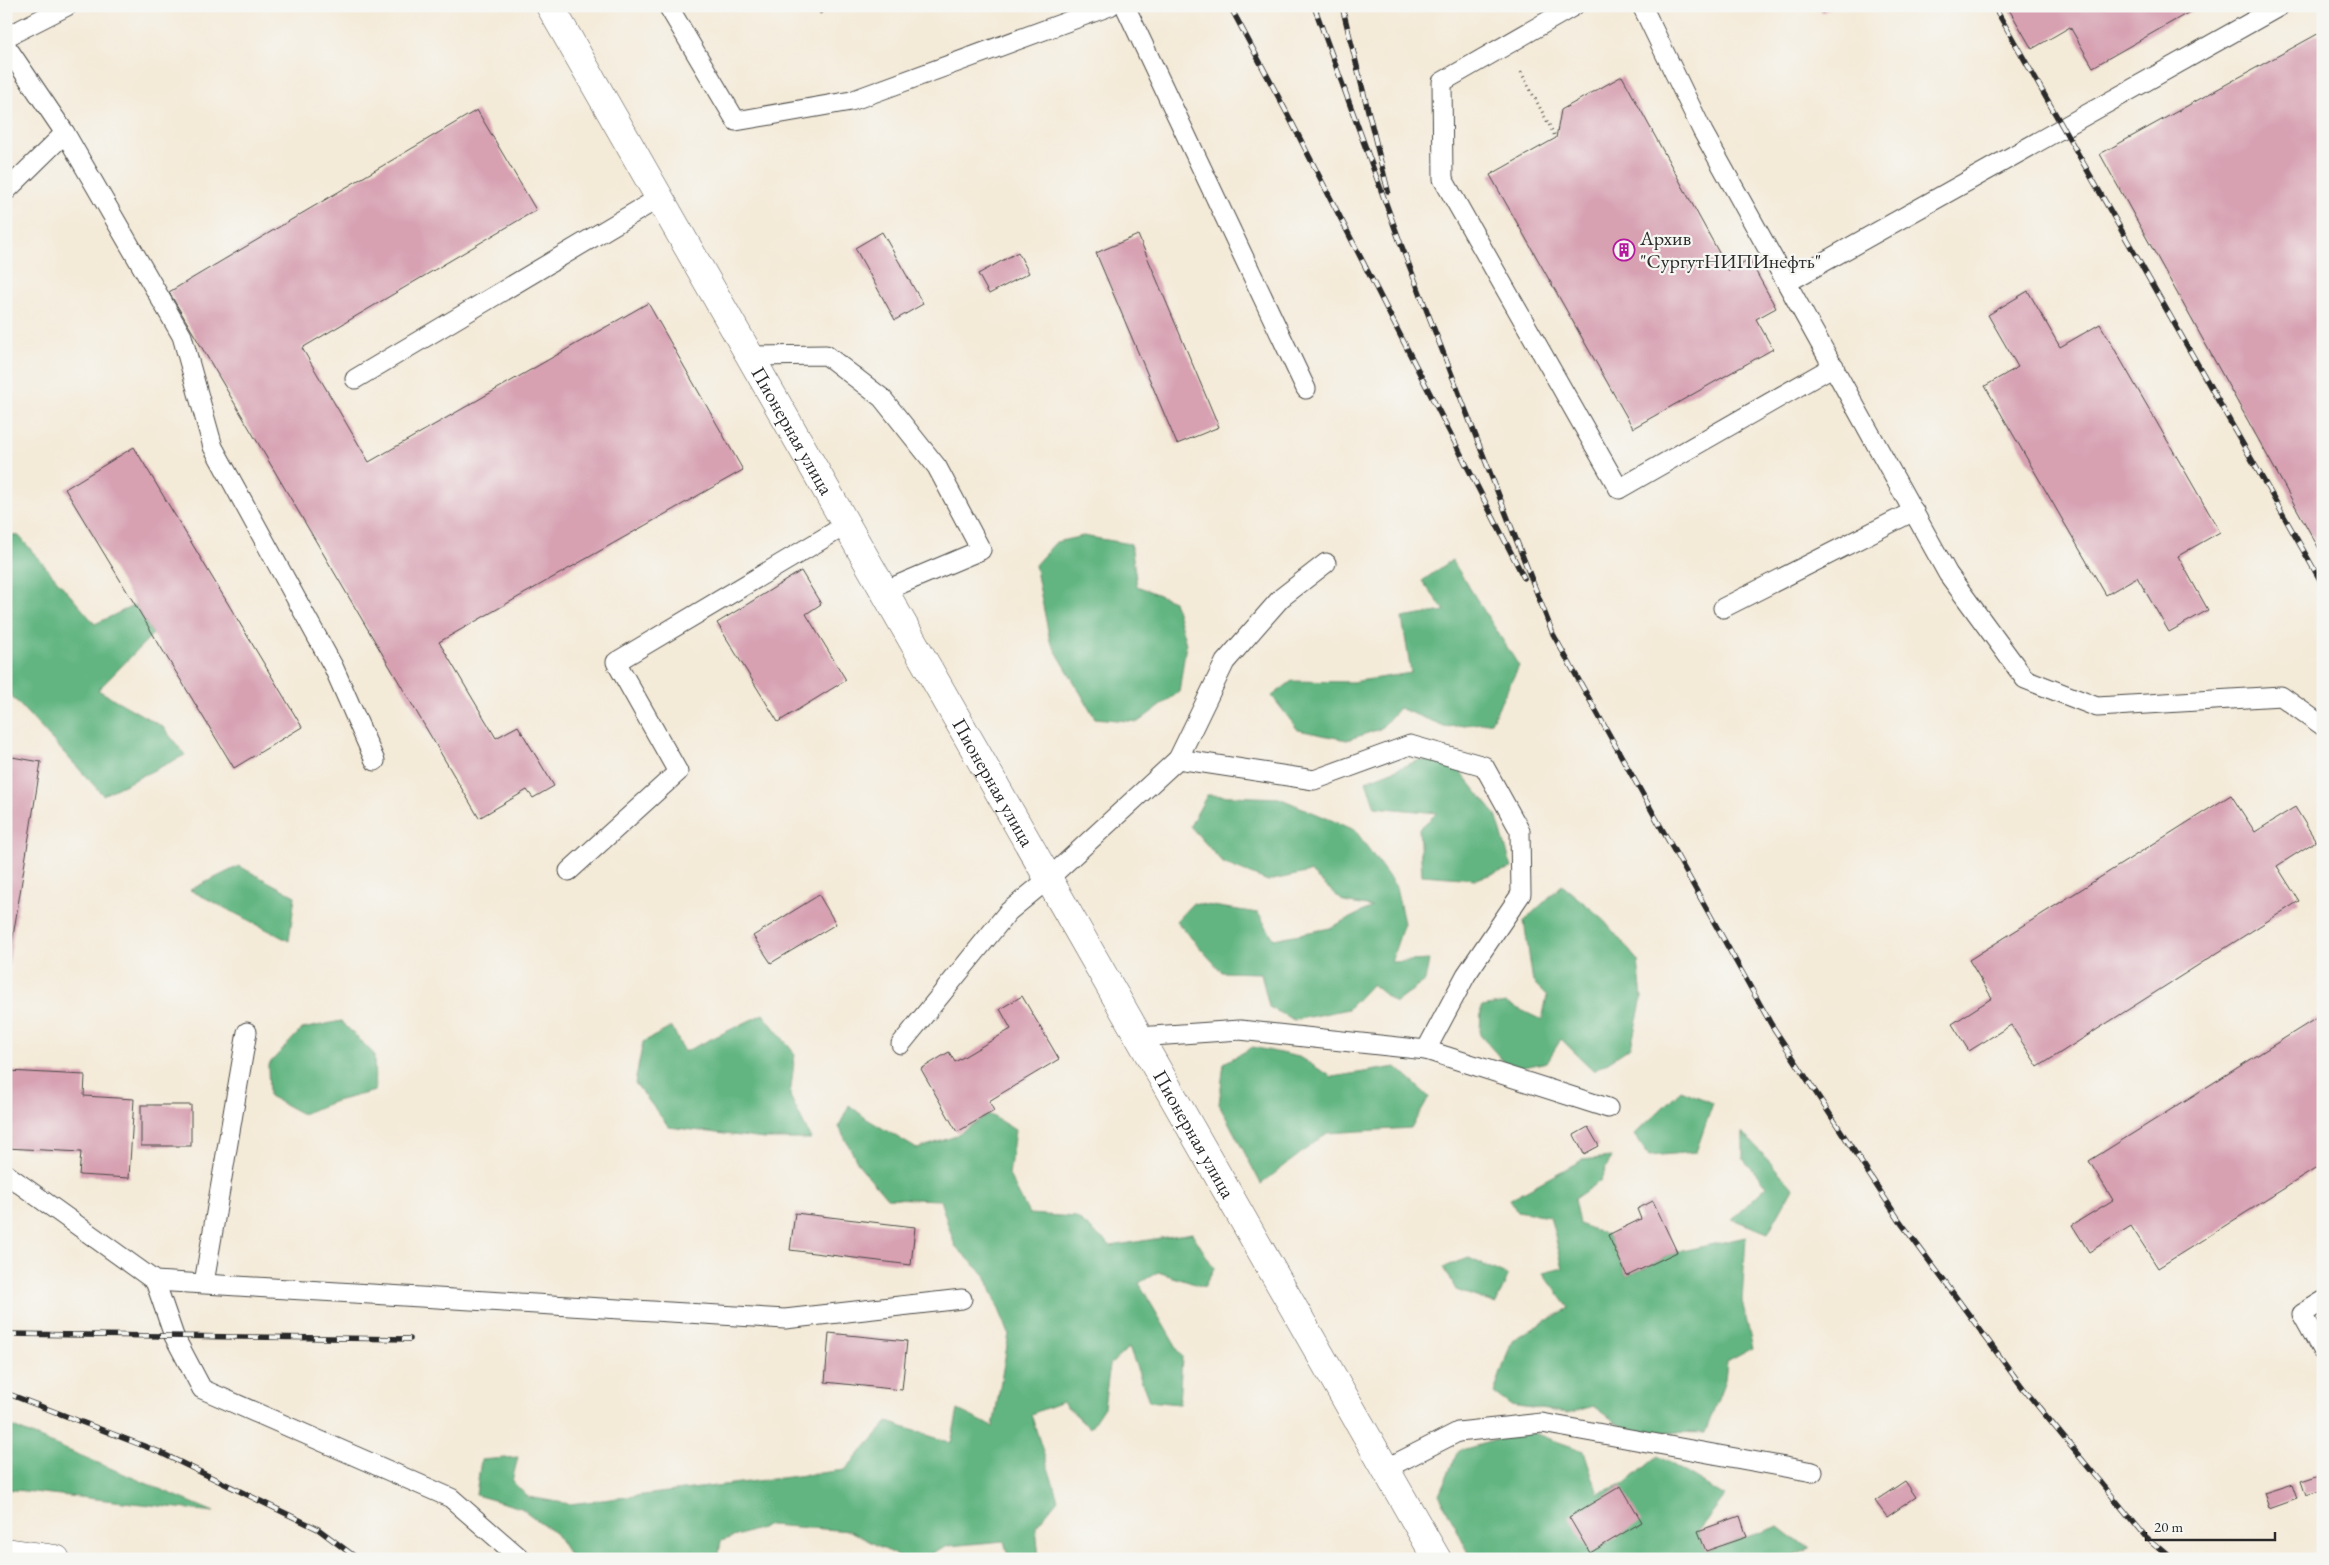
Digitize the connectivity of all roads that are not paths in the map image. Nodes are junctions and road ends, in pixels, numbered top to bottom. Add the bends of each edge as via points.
1 (67, 6) edge
2 (550, 6) edge
3 (668, 6) edge
4 (1110, 6) edge
5 (1125, 6) edge
6 (1574, 6) edge
7 (1642, 6) edge
8 (2280, 6) edge
9 (6, 37) edge
10 (6, 46) edge
11 (65, 133) junction
12 (6, 191) edge
13 (659, 198) junction
14 (1788, 282) junction
15 (749, 356) junction
16 (1834, 366) junction
17 (355, 379) dead end
18 (1306, 389) dead end
19 (1914, 511) junction
20 (846, 525) junction
21 (1326, 564) dead end
22 (884, 591) junction
23 (1723, 608) dead end
24 (2323, 726) edge
25 (1178, 759) junction
26 (375, 761) dead end
27 (569, 871) dead end
28 (1048, 880) junction
29 (247, 1032) dead end
30 (1138, 1037) junction
31 (901, 1044) dead end
32 (1426, 1050) junction
33 (1608, 1108) dead end
34 (6, 1174) edge
35 (155, 1281) junction
36 (204, 1283) junction
37 (962, 1299) dead end
38 (2323, 1301) edge
39 (2323, 1352) edge
40 (1385, 1470) junction
41 (1813, 1472) dead end
42 (6, 1552) edge
43 (56, 1559) edge
44 (521, 1559) edge
45 (1437, 1559) edge

1 - 9 lane
2 - 13 street, Пионерная улица
3 - 4 lane via 736,121 851,101
5 - 18 lane
6 - 16 lane via 1442,82 1443,179 1619,489
7 - 14 lane via 1703,132
8 - 14 lane
10 - 11 lane
11 - 12 lane
11 - 26 lane via 182,336 212,447 333,666
13 - 15 street, Пионерная улица
13 - 17 lane
14 - 16 lane
15 - 20 street, Пионерная улица
15 - 22 lane via 826,355 882,398 937,467 980,550
16 - 19 lane
19 - 23 lane
19 - 24 lane via 1948,574 2025,679 2097,707 2281,696
20 - 22 street, Пионерная улица
20 - 27 lane via 616,662 678,772
21 - 25 lane via 1281,598 1225,662
22 - 28 street, Пионерная улица
25 - 28 lane
25 - 32 lane via 1314,780 1410,745 1484,766 1520,831 1521,894 1466,975
28 - 30 street, Пионерная улица
28 - 31 lane via 1008,912
29 - 36 lane
30 - 32 lane via 1240,1030
30 - 40 street, Пионерная улица
32 - 33 lane
34 - 35 lane
35 - 36 lane
35 - 44 lane via 174,1336 202,1389 452,1498
36 - 37 lane via 785,1319
38 - 39 lane via 2302,1314
40 - 41 lane via 1458,1432 1542,1423
40 - 45 street, Пионерная улица
42 - 43 street

